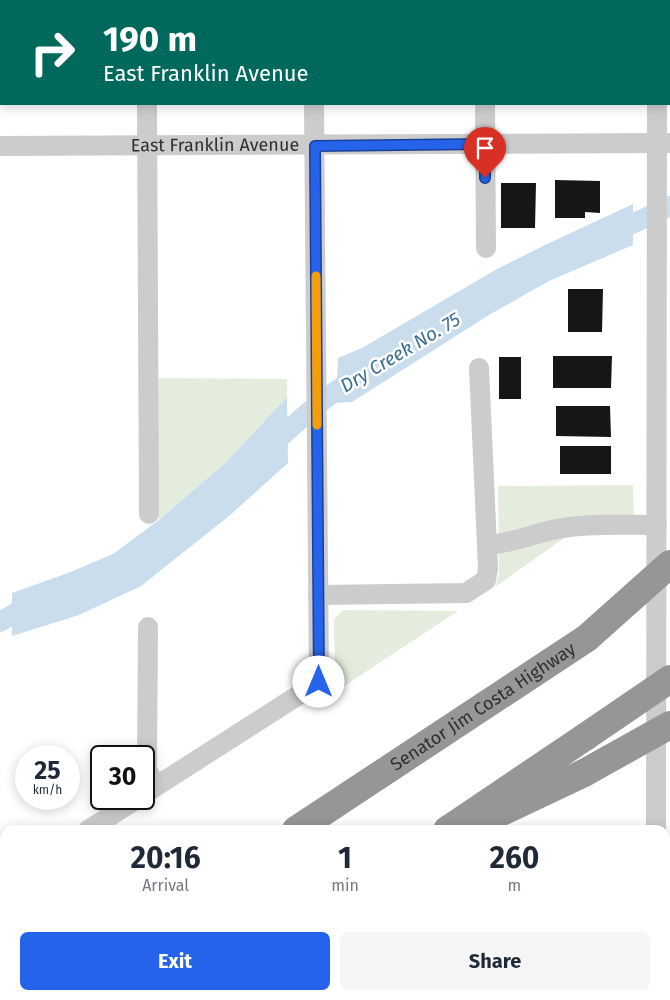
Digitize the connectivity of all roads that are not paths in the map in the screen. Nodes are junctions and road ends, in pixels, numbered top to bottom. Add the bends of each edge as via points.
1 (147, 105) edge
2 (314, 105) edge
3 (485, 105) edge
4 (657, 105) edge
5 (664, 143) edge
6 (485, 144) junction
7 (0, 146) edge
8 (147, 146) junction
9 (315, 146) junction
10 (486, 248) dead end
11 (663, 366) edge
12 (479, 368) dead end
13 (149, 514) dead end
14 (657, 525) junction
15 (487, 545) junction
16 (670, 564) edge
17 (670, 583) edge
18 (318, 595) junction
19 (148, 627) dead end
20 (587, 638) junction
21 (670, 679) edge
22 (670, 726) edge
23 (147, 745) edge
24 (155, 787) edge
25 (119, 810) edge
26 (96, 825) edge
27 (304, 825) edge
28 (454, 825) edge
29 (473, 825) edge
30 (656, 825) edge

1 - 8 street
2 - 9 street
3 - 6 street
4 - 5 street
5 - 6 street, East Franklin Avenue
5 - 11 street via 657,194
6 - 9 street, East Franklin Avenue
6 - 10 street
7 - 8 street, East Franklin Avenue
8 - 9 street, East Franklin Avenue
8 - 13 street
9 - 18 street
11 - 14 street
12 - 15 street
14 - 15 street via 582,525 506,544
14 - 30 street
15 - 18 street via 486,580 466,593
16 - 20 highway, bridge
17 - 20 highway, Senator Jim Costa Highway, bridge
18 - 24 street via 319,682
19 - 23 street
20 - 27 highway, Senator Jim Costa Highway
21 - 28 highway, bridge
22 - 29 highway, bridge via 584,773
25 - 26 street

